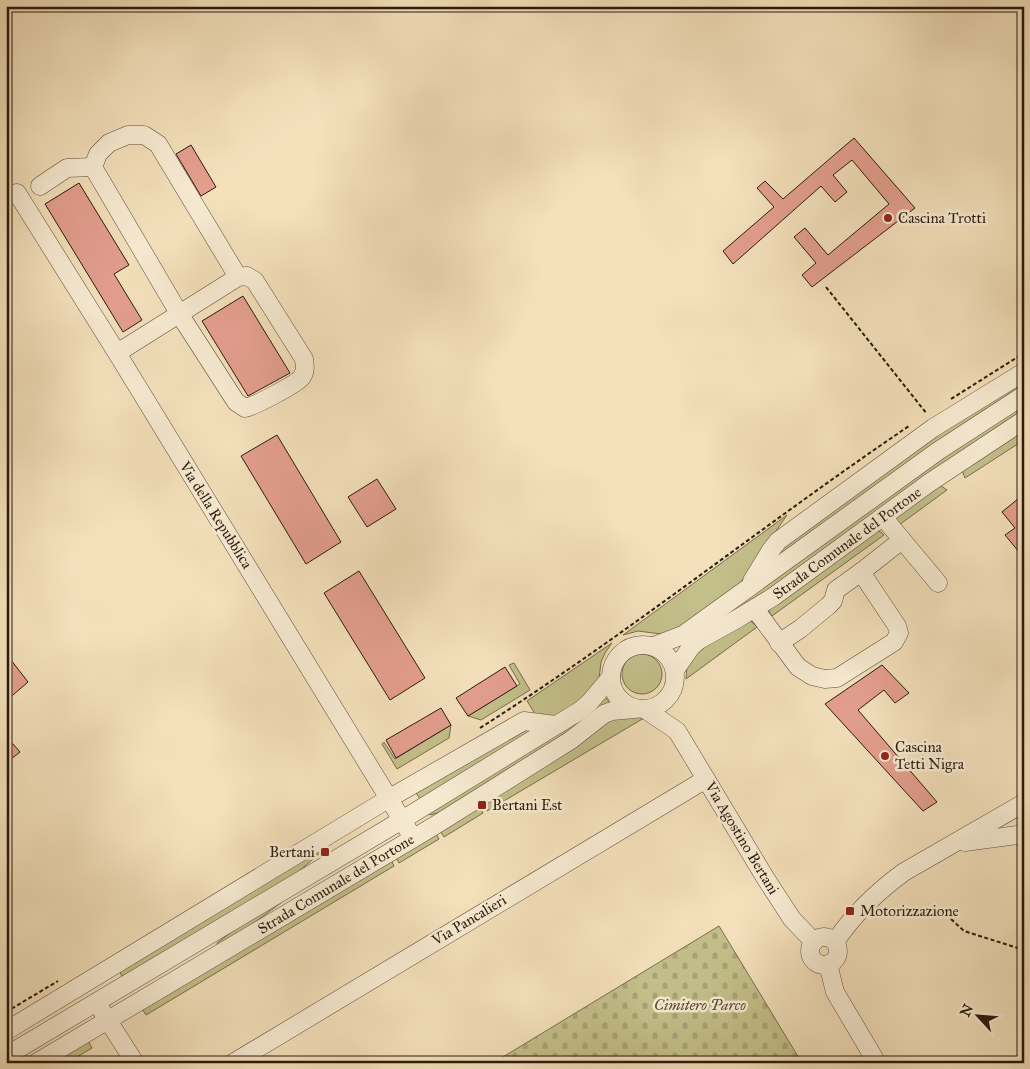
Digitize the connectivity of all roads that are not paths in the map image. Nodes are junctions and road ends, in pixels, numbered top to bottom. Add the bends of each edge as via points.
1 (93, 167) junction
2 (40, 186) dead end
3 (16, 192) dead end
4 (238, 278) junction
5 (180, 315) junction
6 (117, 353) junction
7 (1024, 372) edge
8 (1024, 395) edge
9 (1024, 420) edge
10 (884, 517) junction
11 (902, 540) junction
12 (860, 572) junction
13 (938, 584) dead end
14 (749, 587) junction
15 (755, 609) junction
16 (779, 643) junction
17 (654, 646) junction
18 (675, 670) junction
19 (610, 677) junction
20 (672, 691) junction
21 (640, 709) junction
22 (555, 726) junction
23 (677, 730) junction
24 (706, 779) junction
25 (388, 799) junction
26 (1024, 803) edge
27 (402, 820) junction
28 (1024, 834) edge
29 (413, 838) junction
30 (953, 844) junction
31 (814, 942) junction
32 (835, 942) junction
33 (828, 964) junction
34 (82, 986) junction
35 (96, 1003) junction
36 (109, 1019) junction
37 (6, 1031) edge
38 (6, 1056) edge
39 (36, 1063) edge
40 (135, 1063) edge
41 (233, 1063) edge
42 (878, 1063) edge

1 - 2 street via 67,168
1 - 4 street via 98,154 109,143 128,135 144,134 158,144
1 - 5 street
3 - 6 street, Via della Repubblica
4 - 5 street
4 - 5 street via 247,276 256,281 304,358 305,369 301,378 245,408 236,402
5 - 6 street
6 - 25 street, Via della Repubblica
7 - 14 street, Strada Comunale del Portone via 933,428 778,542
8 - 14 street, Strada Comunale del Portone via 938,451
9 - 10 street, Strada Comunale del Portone
10 - 11 street
10 - 15 street, Strada Comunale del Portone
11 - 12 street
11 - 13 street
12 - 16 street via 836,590 828,606
12 - 16 street via 897,626 899,633 894,642 837,678 825,679 812,676 798,667
14 - 17 street, Strada Comunale del Portone via 677,638
15 - 16 street
15 - 18 street, Strada Comunale del Portone via 699,640
17 - 18 street via 668,656
17 - 19 street via 628,648 617,658
18 - 20 street
19 - 21 street via 620,700
19 - 22 street, Strada Comunale del Portone via 590,702
20 - 21 street via 659,705
20 - 23 street, Via Agostino Bertani
21 - 23 street, Via Agostino Bertani
21 - 29 street, Strada Comunale del Portone via 604,714 571,740
22 - 25 street via 524,721
22 - 27 street, Strada Comunale del Portone
23 - 24 street, Via Agostino Bertani
24 - 31 street, Via Agostino Bertani via 792,919
24 - 41 street, Via Pancalieri
25 - 27 street, Via della Repubblica
25 - 34 street
26 - 30 street
27 - 29 street, Via della Repubblica
27 - 35 street, Strada Comunale del Portone
28 - 30 street
29 - 36 street, Strada Comunale del Portone
30 - 32 street via 886,885
31 - 32 street via 825,937
31 - 33 street via 810,949 813,960
32 - 33 street via 838,952
33 - 42 street via 835,992
34 - 35 street
34 - 37 street
35 - 36 street
35 - 38 street, Strada Comunale del Portone
36 - 39 street, Strada Comunale del Portone
36 - 40 street

